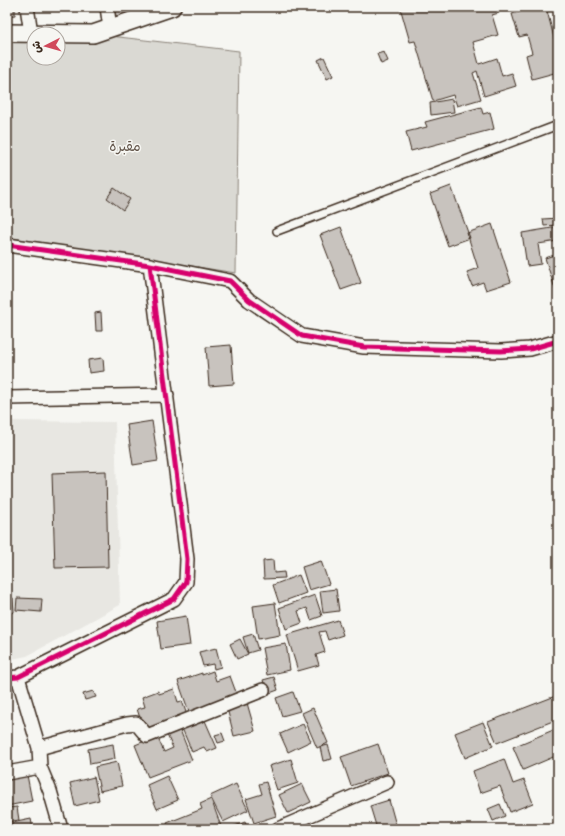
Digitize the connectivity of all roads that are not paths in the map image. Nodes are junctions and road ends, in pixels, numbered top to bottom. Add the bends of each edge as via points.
1 (27, 7) edge
2 (107, 7) edge
3 (172, 7) edge
4 (30, 26) edge
5 (110, 28) junction
6 (7, 33) edge
7 (26, 33) edge
8 (66, 34) edge
9 (558, 125) edge
10 (277, 231) dead end
11 (7, 245) edge
12 (150, 265) junction
13 (558, 341) edge
14 (167, 395) junction
15 (7, 398) edge
16 (12, 677) edge
17 (263, 690) dead end
18 (39, 748) junction
19 (40, 767) junction
20 (7, 773) edge
21 (387, 782) dead end
22 (61, 829) edge
23 (278, 829) edge

1 - 4 street
2 - 5 street
3 - 5 street
5 - 8 street via 93,34
6 - 7 street
9 - 10 lane
11 - 12 street
12 - 13 street via 230,281 249,300 302,336 364,347 501,351 530,349
12 - 14 street
14 - 15 street
14 - 16 street via 187,559 186,582 174,599
16 - 18 street
17 - 18 street via 147,736 136,723 126,724
18 - 19 street
19 - 20 street
19 - 22 street
21 - 23 street

